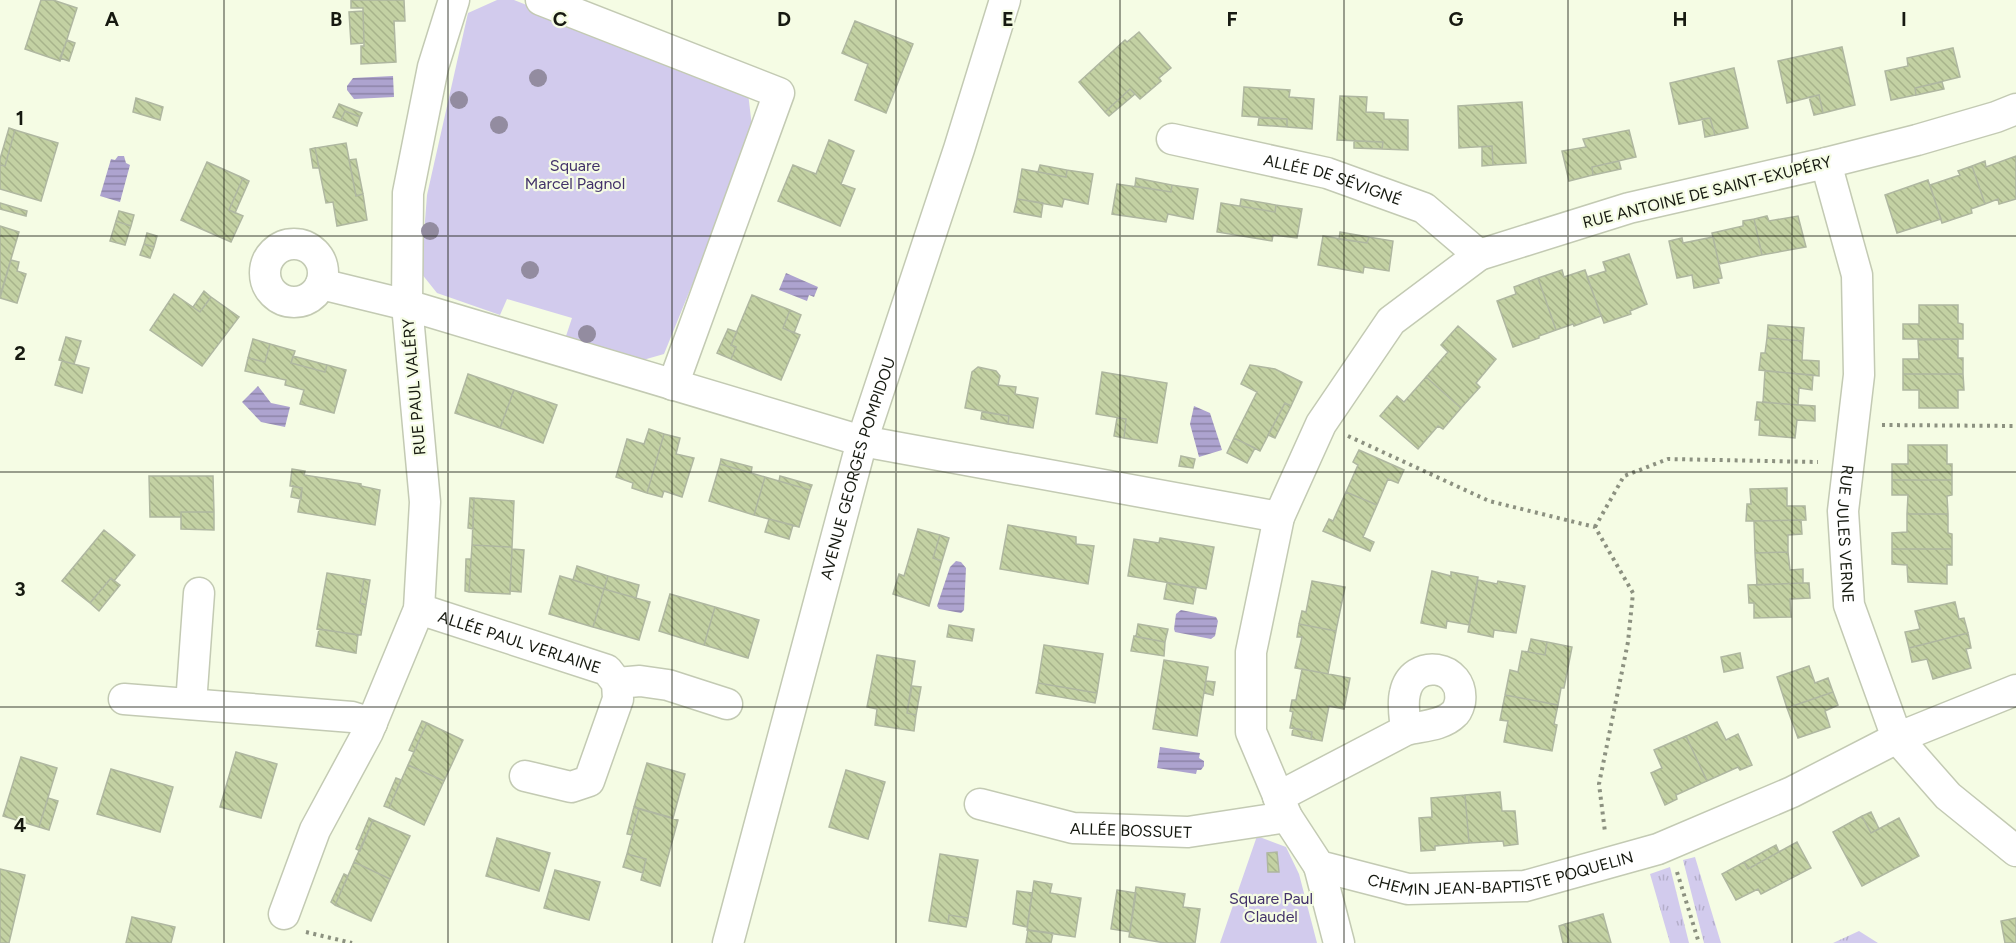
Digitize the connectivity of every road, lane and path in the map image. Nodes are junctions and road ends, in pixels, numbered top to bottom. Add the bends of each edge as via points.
1 (454, 0) edge
2 (540, 0) edge
3 (1005, 0) edge
4 (2016, 109) edge
5 (1172, 140) dead end
6 (1826, 163) junction
7 (1479, 255) junction
8 (321, 284) dead end
9 (407, 305) junction
10 (673, 385) junction
11 (1321, 424) junction
12 (1853, 425) junction
13 (2016, 426) edge
14 (862, 441) junction
15 (1848, 462) junction
16 (1279, 517) junction
17 (1595, 527) junction
18 (199, 593) dead end
19 (419, 609) junction
20 (617, 683) junction
21 (2016, 690) edge
22 (124, 699) dead end
23 (191, 704) junction
24 (727, 704) dead end
25 (372, 723) junction
26 (1406, 730) dead end
27 (1897, 738) junction
28 (525, 776) dead end
29 (980, 804) dead end
30 (1282, 807) junction
31 (1668, 845) junction
32 (2016, 851) edge
33 (1608, 863) junction
34 (1319, 866) junction
35 (284, 914) joint
36 (352, 943) edge
37 (728, 943) edge
38 (1339, 943) edge
39 (1699, 943) edge

1 - 9 street via 433,67 408,193
2 - 10 street via 779,93
3 - 14 street, AVENUE GEORGES POMPIDOU
4 - 6 street, RUE ANTOINE DE SAINT-EXUPÉRY
5 - 7 street, ALLÉE DE SÉVIGNÉ via 1327,173 1424,208
6 - 7 street, RUE ANTOINE DE SAINT-EXUPÉRY via 1629,208
6 - 12 street, RUE JULES VERNE via 1857,275 1859,375
7 - 11 street, RUE ANTOINE DE SAINT-EXUPÉRY via 1391,321
8 - 9 street
9 - 10 street, RUE PAUL VALÉRY
9 - 19 street, RUE PAUL VALÉRY via 425,502
10 - 14 street, RUE PAUL VALÉRY
11 - 16 street, RUE ANTOINE DE SAINT-EXUPÉRY
11 - 17 path via 1490,501
12 - 13 path
12 - 15 street, RUE JULES VERNE
14 - 16 street, RUE PAUL VALÉRY
14 - 37 street, AVENUE GEORGES POMPIDOU
15 - 17 path via 1668,459 1623,476
15 - 27 street, RUE JULES VERNE via 1843,511 1849,605
16 - 30 street via 1251,652 1251,732
17 - 33 path via 1633,593 1628,642 1599,784
18 - 23 street
19 - 20 street, ALLÉE PAUL VERLAINE via 607,670
19 - 25 street, RUE PAUL VALÉRY
20 - 24 street, ALLÉE PAUL VERLAINE via 668,685
20 - 28 street, ALLÉE PAUL VERLAINE via 618,699 589,780 571,787
21 - 27 street, CHEMIN JEAN-BAPTISTE POQUELIN
22 - 23 street
23 - 25 street via 352,717
25 - 35 street, RUE PAUL VALÉRY via 315,830
26 - 30 street, ALLÉE BOSSUET
27 - 31 street, CHEMIN JEAN-BAPTISTE POQUELIN via 1792,792
27 - 32 street, RUE JULES VERNE via 1948,796
29 - 30 street, ALLÉE BOSSUET via 1072,828 1188,832
30 - 34 street
31 - 33 street, CHEMIN JEAN-BAPTISTE POQUELIN
31 - 39 path
33 - 34 street, CHEMIN JEAN-BAPTISTE POQUELIN via 1525,886 1408,889
34 - 38 street
35 - 36 path via 294,929

